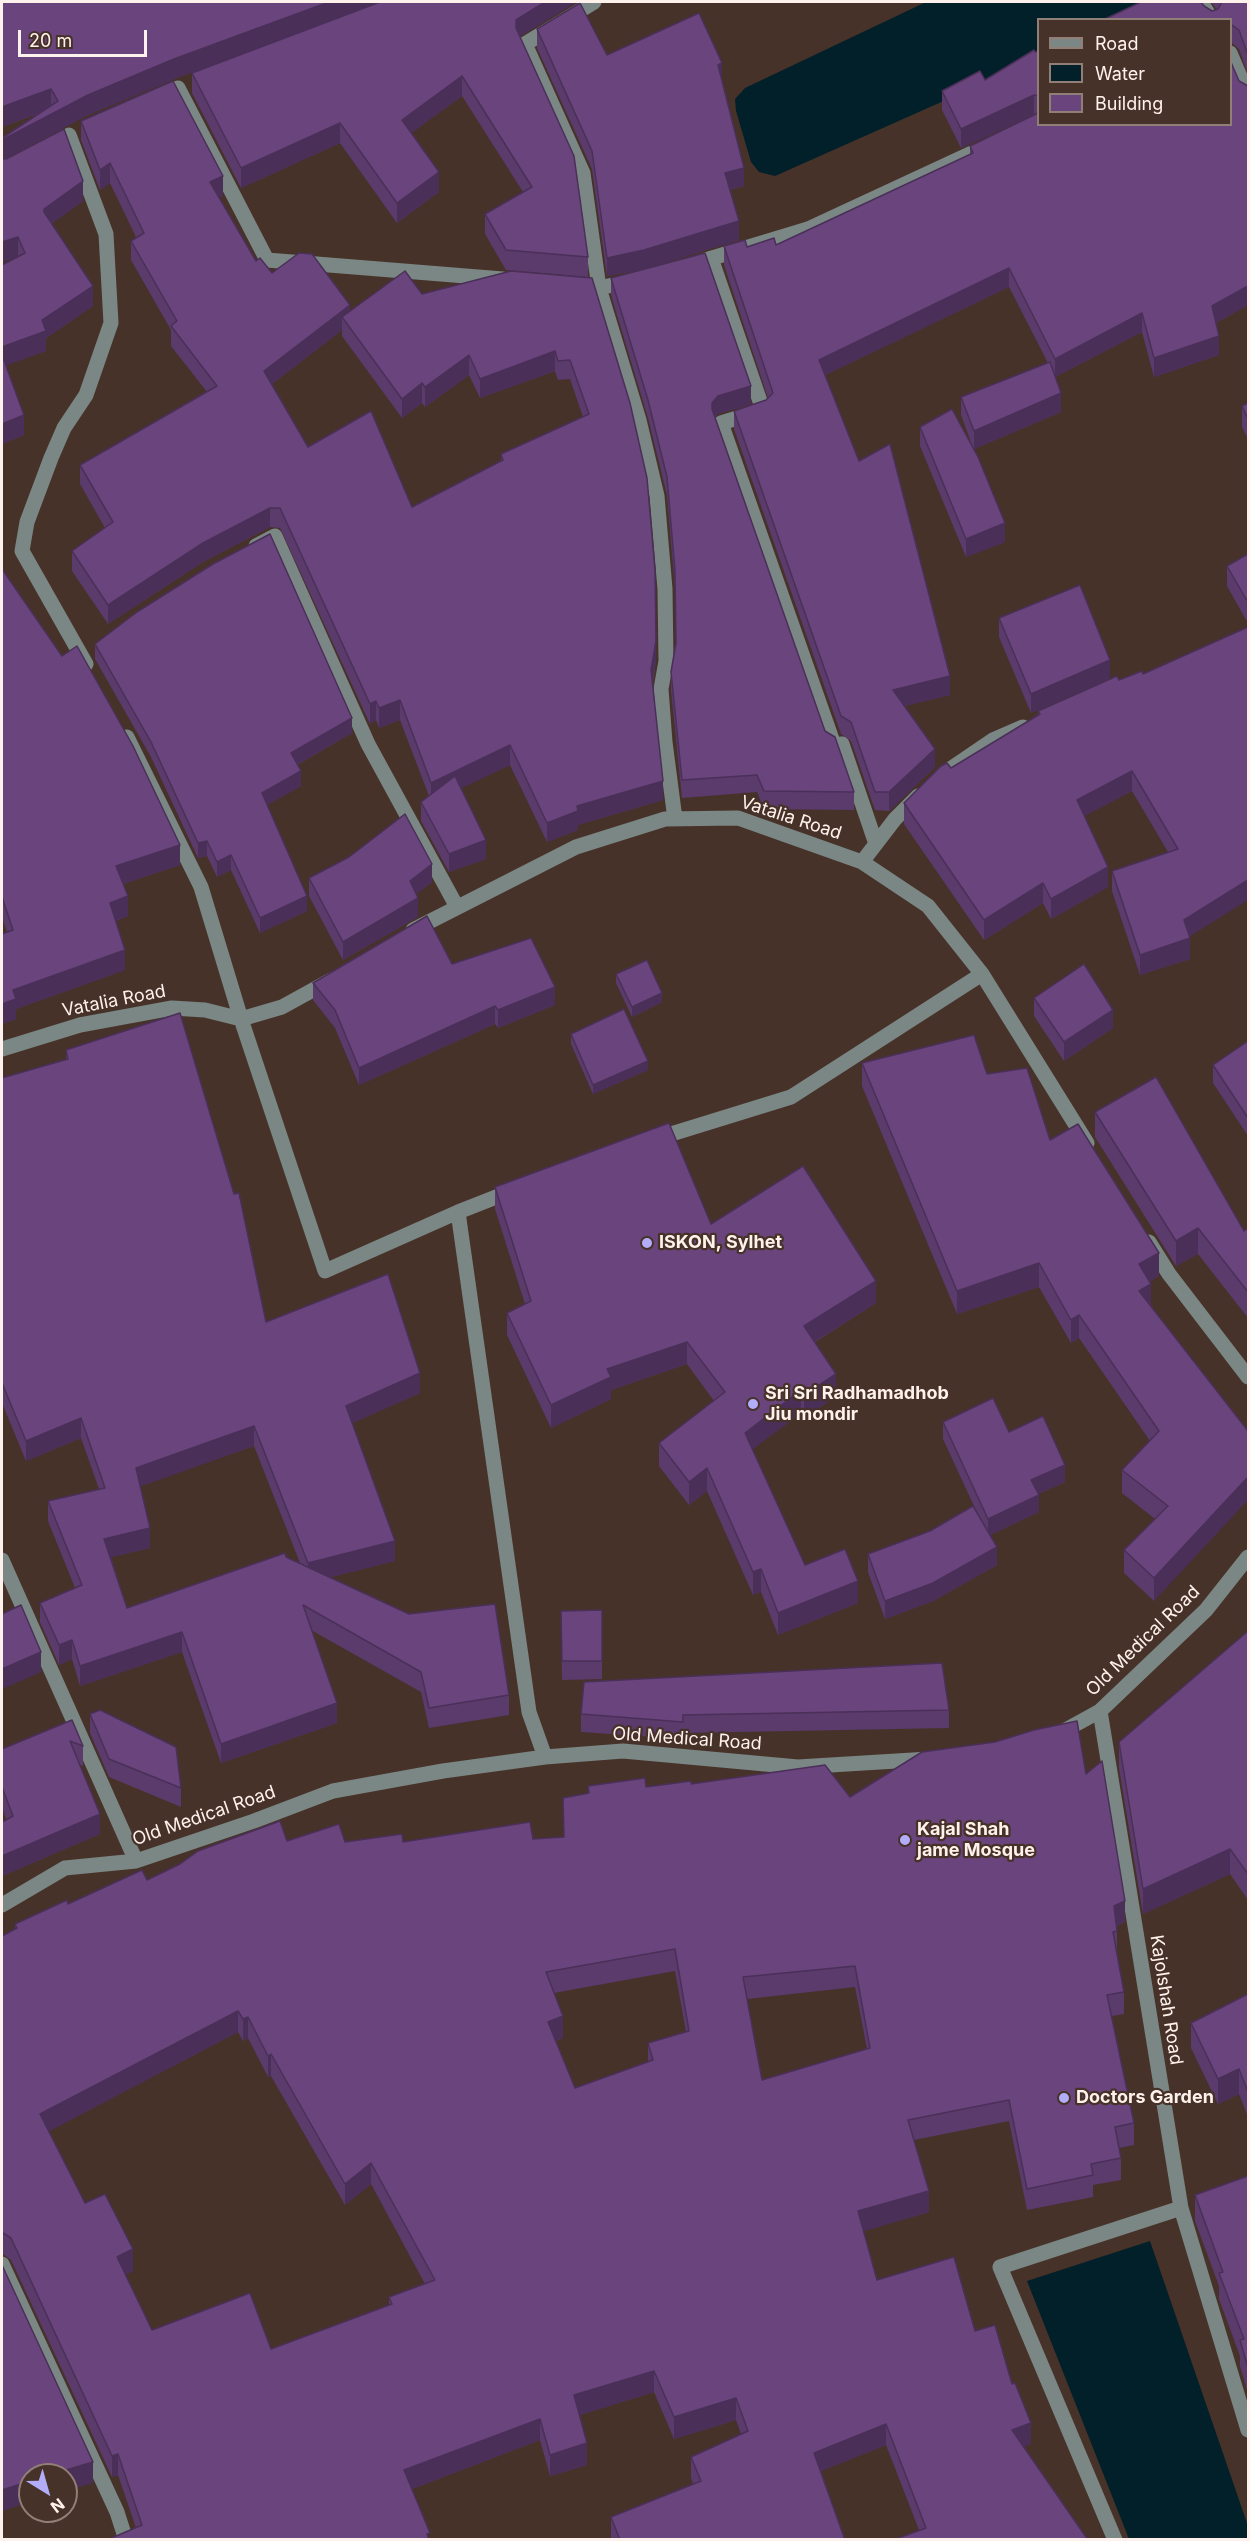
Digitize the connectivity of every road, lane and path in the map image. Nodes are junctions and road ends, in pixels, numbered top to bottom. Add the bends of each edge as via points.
1 (594, 2) edge
2 (1201, 2) edge
3 (1211, 18) edge
4 (1232, 58) edge
5 (178, 88) edge
6 (1248, 95) edge
7 (84, 127) edge
8 (1007, 137) edge
9 (711, 258) junction
10 (679, 268) edge
11 (646, 278) edge
12 (519, 281) edge
13 (565, 285) edge
14 (599, 288) junction
15 (246, 551) edge
16 (98, 644) edge
17 (82, 656) junction
18 (93, 675) edge
19 (1035, 722) edge
20 (120, 723) edge
21 (675, 819) junction
22 (876, 844) junction
23 (862, 862) junction
24 (458, 907) junction
25 (396, 941) edge
26 (348, 970) edge
27 (982, 974) junction
28 (240, 1019) junction
29 (2, 1049) edge
30 (641, 1143) edge
31 (1094, 1154) edge
32 (533, 1183) edge
33 (458, 1212) junction
34 (1138, 1224) edge
35 (1248, 1377) edge
36 (1248, 1557) edge
37 (2, 1560) edge
38 (1100, 1711) junction
39 (1048, 1737) edge
40 (545, 1757) junction
41 (945, 1757) edge
42 (136, 1861) junction
43 (2, 1905) edge
44 (1181, 2208) junction
45 (2, 2264) edge
46 (1248, 2430) edge
47 (126, 2540) edge
48 (1115, 2540) edge

1 - 14 street via 525,44 583,173
2 - 3 street
4 - 6 street
5 - 12 street via 267,260
7 - 17 street via 64,137 106,234 111,322 86,395 64,428 51,458 27,522 22,551
8 - 9 street via 808,229
9 - 10 street
9 - 22 street via 763,410 721,423 834,746 842,744
11 - 14 street
13 - 14 street
14 - 21 street via 639,420 657,496 665,590 666,661 661,689
15 - 24 street via 275,536 368,744
16 - 17 street
17 - 18 street
19 - 22 street via 993,740 935,779
20 - 28 street via 201,887
21 - 23 street, Vatalia Road via 738,818
21 - 24 street, Vatalia Road via 576,847
22 - 23 street
23 - 27 street, Vatalia Road via 928,906
24 - 25 street, Vatalia Road
26 - 28 street via 282,1007
27 - 30 street via 791,1097
27 - 31 street, Vatalia Road
28 - 29 street, Vatalia Road via 205,1010 172,1008 80,1025
28 - 33 street via 325,1271
32 - 33 street
33 - 40 street via 529,1712
34 - 35 street via 1169,1274
36 - 38 street, Old Medical Road via 1206,1610
37 - 42 street
38 - 39 street, Old Medical Road
38 - 44 street, Kajolshah Road
40 - 41 street, Old Medical Road via 623,1751 798,1767
40 - 42 street, Old Medical Road via 333,1791
42 - 43 street, Old Medical Road via 65,1868
44 - 46 street, Kajolshah Road
44 - 48 street via 1000,2266
45 - 47 street via 112,2501

